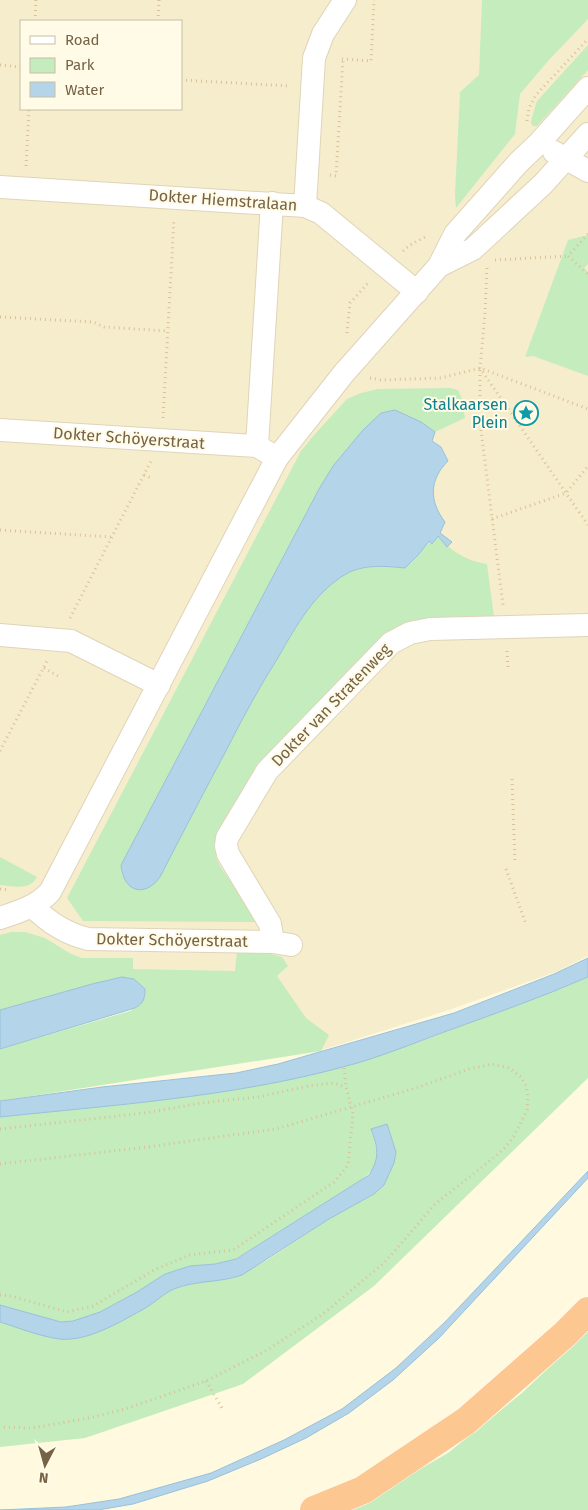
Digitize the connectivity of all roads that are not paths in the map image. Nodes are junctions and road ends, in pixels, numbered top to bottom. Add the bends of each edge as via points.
1 (338, 3) edge
2 (588, 88) edge
3 (588, 134) edge
4 (538, 144) junction
5 (567, 159) junction
6 (588, 171) edge
7 (0, 186) edge
8 (272, 204) junction
9 (305, 206) junction
10 (439, 266) junction
11 (417, 292) junction
12 (0, 430) edge
13 (257, 446) junction
14 (277, 458) junction
15 (588, 625) edge
16 (0, 635) edge
17 (159, 686) junction
18 (32, 906) junction
19 (0, 918) edge
20 (282, 943) joint
21 (588, 1311) edge
22 (314, 1510) edge

1 - 9 street via 314,58
2 - 4 street
3 - 5 street
4 - 5 street
4 - 10 street via 456,234
5 - 6 street
5 - 10 street via 473,249
7 - 8 street, Dokter Hiemstralaan
8 - 9 street, Dokter Hiemstralaan
8 - 13 street
9 - 11 street, Dokter Hiemstralaan via 321,214
10 - 11 street
11 - 14 street via 344,373
12 - 13 street, Dokter Schöyerstraat
13 - 14 street, Dokter Schöyerstraat
14 - 17 street
15 - 20 street, Dokter van Stratenweg via 430,629 410,633 391,643 267,771 227,838 226,846 232,863
16 - 17 street via 71,640
17 - 18 street via 50,892
18 - 19 street
18 - 20 street, Dokter Schöyerstraat via 76,936 88,939
21 - 22 highway via 466,1421 363,1490

